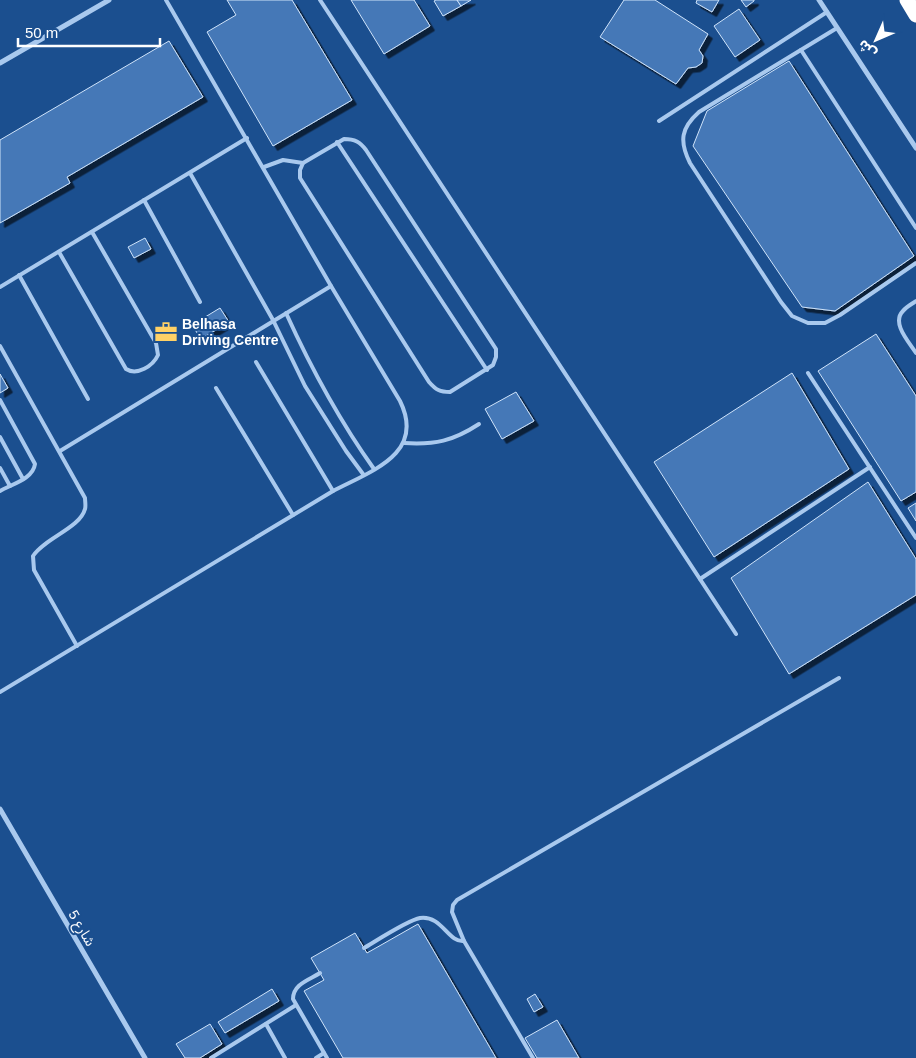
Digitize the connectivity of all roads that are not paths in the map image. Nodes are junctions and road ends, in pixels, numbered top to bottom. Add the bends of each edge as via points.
1 (108, 0) edge
2 (166, 0) edge
3 (320, 0) edge
4 (819, 0) edge
5 (906, 0) edge
6 (827, 12) junction
7 (916, 14) edge
8 (837, 28) junction
9 (801, 50) junction
10 (0, 63) edge
11 (658, 121) dead end
12 (247, 138) junction
13 (336, 142) junction
14 (916, 148) edge
15 (303, 163) junction
16 (264, 167) junction
17 (190, 173) junction
18 (144, 200) junction
19 (916, 228) edge
20 (92, 232) junction
21 (59, 252) junction
22 (916, 263) edge
23 (19, 275) junction
24 (331, 286) junction
25 (0, 287) edge
26 (916, 301) edge
27 (200, 302) dead end
28 (286, 313) junction
29 (273, 320) junction
30 (0, 346) edge
31 (916, 353) edge
32 (256, 362) dead end
33 (487, 370) junction
34 (808, 373) dead end
35 (216, 388) dead end
36 (88, 399) dead end
37 (0, 400) edge
38 (479, 424) dead end
39 (0, 437) edge
40 (404, 443) junction
41 (60, 451) junction
42 (870, 467) junction
43 (0, 468) edge
44 (374, 469) junction
45 (364, 474) junction
46 (23, 479) junction
47 (10, 486) junction
48 (0, 491) edge
49 (333, 491) junction
50 (293, 515) junction
51 (916, 538) edge
52 (700, 579) junction
53 (736, 634) dead end
54 (77, 646) junction
55 (840, 678) dead end
56 (0, 692) edge
57 (0, 809) edge
58 (464, 941) junction
59 (364, 948) dead end
60 (320, 973) dead end
61 (296, 1005) junction
62 (266, 1024) junction
63 (324, 1053) junction
64 (145, 1058) edge
65 (212, 1058) edge
66 (285, 1058) edge
67 (316, 1058) edge
68 (327, 1058) edge
69 (533, 1058) edge

1 - 10 street
2 - 12 lane
3 - 52 lane
4 - 6 street
5 - 7 highway
6 - 8 street
6 - 11 lane
8 - 9 lane
8 - 14 street
9 - 19 lane
9 - 22 lane via 689,122 683,135 683,150 690,163 781,302 792,316 808,324 825,323 840,315
12 - 16 lane
12 - 17 lane
13 - 15 lane
13 - 33 lane
13 - 33 lane via 353,139 366,150 496,349 496,357
15 - 16 lane via 283,160
15 - 33 lane via 300,178 304,185 435,389 450,392
16 - 24 lane
17 - 18 lane
17 - 29 lane
18 - 20 lane
18 - 27 lane
20 - 21 lane
20 - 21 lane via 156,343 158,355 155,362 136,372 126,369
21 - 23 lane
23 - 25 lane
23 - 36 lane
24 - 28 lane
24 - 40 lane via 407,414 408,429
26 - 31 lane via 902,311 898,319
28 - 29 lane
28 - 44 lane via 319,380
29 - 41 lane
29 - 45 lane via 305,386
30 - 41 lane
32 - 49 lane
34 - 42 lane
35 - 50 lane
37 - 46 lane via 35,464 34,471
38 - 40 lane via 444,442
39 - 46 lane
40 - 44 lane via 397,454
41 - 54 lane via 86,498 85,511 78,522 38,549 33,563
42 - 51 lane
42 - 52 lane
43 - 47 lane
44 - 45 lane
45 - 49 lane
46 - 47 lane
47 - 48 lane
49 - 50 lane
50 - 54 lane
52 - 53 lane
54 - 56 lane
55 - 58 lane via 457,900 452,912
57 - 64 street, شارع 5
58 - 59 lane via 455,940 434,920 419,918
58 - 69 lane
60 - 61 lane via 296,987 293,999
61 - 62 lane
61 - 63 lane
62 - 65 lane
62 - 66 lane
63 - 67 lane
63 - 68 lane

